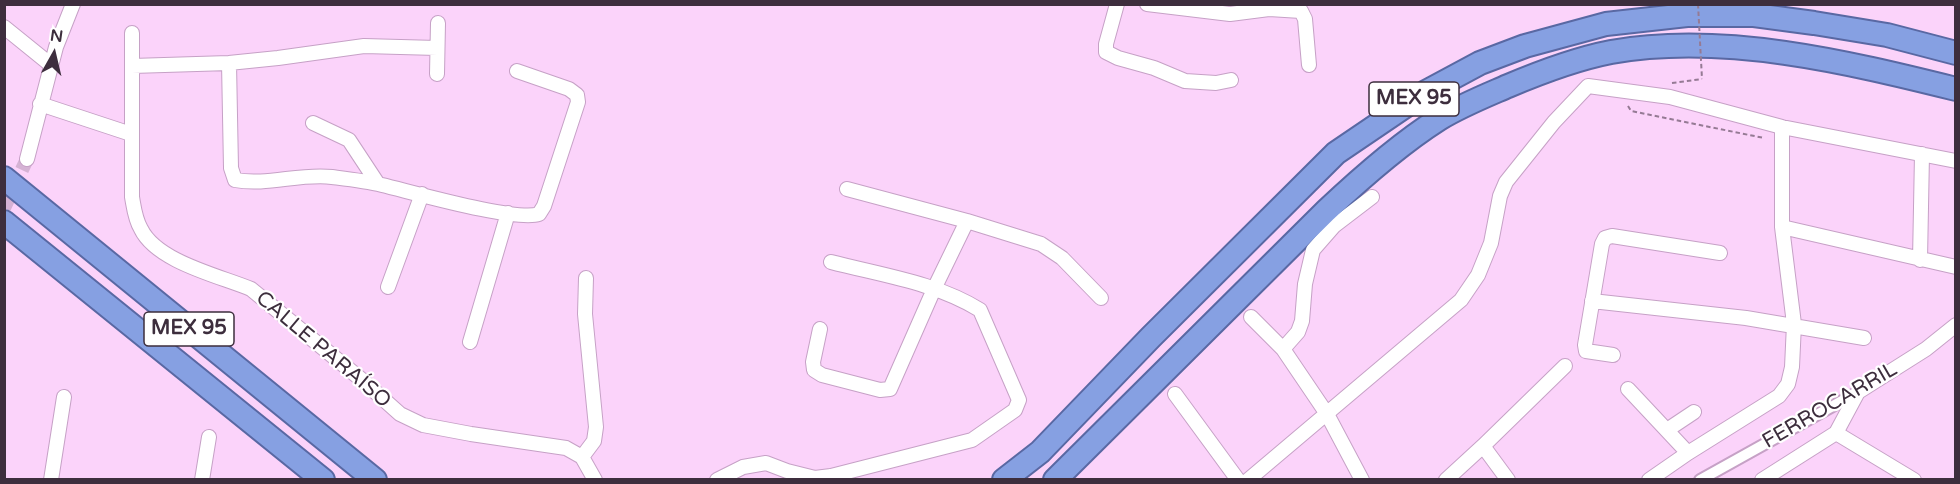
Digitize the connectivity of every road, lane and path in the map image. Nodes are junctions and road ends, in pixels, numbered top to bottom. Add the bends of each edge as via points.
1 (73, 4) edge
2 (1117, 4) edge
3 (1147, 4) edge
4 (1698, 4) edge
5 (438, 23) dead end
6 (4, 27) edge
7 (132, 33) dead end
8 (437, 48) junction
9 (1956, 53) edge
10 (229, 63) junction
11 (1309, 64) dead end
12 (51, 65) junction
13 (132, 66) junction
14 (518, 71) dead end
15 (437, 74) dead end
16 (1702, 79) dead end
17 (1231, 80) dead end
18 (1956, 89) edge
19 (40, 104) junction
20 (1628, 106) dead end
21 (313, 123) dead end
22 (130, 134) junction
23 (1782, 134) junction
24 (1922, 154) junction
25 (27, 159) tunnel mouth
26 (1956, 161) edge
27 (4, 178) edge
28 (378, 184) junction
29 (847, 189) dead end
30 (422, 194) junction
31 (1372, 197) dead end
32 (508, 213) junction
33 (967, 221) junction
34 (4, 222) edge
35 (1782, 227) junction
36 (1720, 253) dead end
37 (1920, 260) junction
38 (831, 262) dead end
39 (1956, 267) edge
40 (586, 278) dead end
41 (388, 287) dead end
42 (934, 289) junction
43 (1101, 298) dead end
44 (1592, 301) junction
45 (1251, 316) dead end
46 (1794, 324) junction
47 (1956, 325) edge
48 (820, 329) dead end
49 (1864, 338) dead end
50 (470, 342) dead end
51 (1283, 349) junction
52 (1613, 355) dead end
53 (1565, 366) dead end
54 (1628, 389) dead end
55 (1858, 392) junction
56 (1175, 394) dead end
57 (64, 397) dead end
58 (1694, 412) dead end
59 (1327, 414) junction
60 (1667, 430) junction
61 (1836, 433) junction
62 (209, 437) dead end
63 (1483, 446) junction
64 (1688, 453) junction
65 (582, 457) junction
66 (51, 480) edge
67 (202, 480) edge
68 (323, 480) edge
69 (375, 480) edge
70 (595, 480) edge
71 (717, 480) edge
72 (1004, 480) edge
73 (1055, 480) edge
74 (1238, 480) edge
75 (1248, 480) edge
76 (1362, 480) edge
77 (1446, 480) edge
78 (1508, 480) edge
79 (1649, 480) edge
80 (1700, 480) edge
81 (1762, 480) edge
82 (1914, 480) edge

1 - 12 street
2 - 17 street via 1106,52 1185,81
3 - 11 street via 1230,14 1269,9 1301,11
4 - 16 path, bridge
5 - 8 street
6 - 12 street
7 - 13 street, CALLE PARAÍSO
8 - 10 street via 364,46
8 - 15 street
9 - 72 highway, MEX 95 via 1887,35 1814,23 1754,15 1687,15 1605,24 1480,63 1426,92 1336,153 1040,452
10 - 13 street
10 - 28 street via 231,168 235,180 249,183 328,176
12 - 19 street
13 - 22 street, CALLE PARAÍSO
14 - 32 street via 569,89 577,95 578,102 539,214 531,217
18 - 73 highway, MEX 95 via 1814,57 1690,46 1611,52 1566,63 1501,89 1439,119 1362,178
19 - 22 street
19 - 25 street
20 - 23 path via 1631,111 1655,117
21 - 28 street via 349,140
22 - 65 street, CALLE PARAÍSO via 136,217 141,232 156,246 195,269 251,289 400,414 423,425 566,448
23 - 24 street
23 - 35 street
23 - 59 street via 1671,97 1588,86 1506,182 1491,243 1478,275 1461,300
24 - 26 street
24 - 37 street
27 - 69 highway, MEX 95
28 - 30 street
29 - 33 street
30 - 32 street
30 - 41 street
31 - 51 street via 1334,226 1313,250 1302,321
32 - 50 street
33 - 42 street
33 - 43 street via 1041,244 1062,258
34 - 68 highway, MEX 95
35 - 37 street
35 - 46 street
36 - 44 street via 1605,238
37 - 39 street
38 - 42 street
40 - 65 street via 585,314 596,427 594,441
42 - 48 street via 890,389 880,390 814,370
42 - 71 street via 980,310 1019,400 1015,410 972,440 831,476 815,478 766,463 743,467
44 - 46 street
44 - 52 street via 1586,351
45 - 51 street
46 - 49 street
46 - 64 street via 1792,367 1788,384 1779,396
47 - 55 street, FERROCARRIL
51 - 59 street
53 - 63 street
54 - 60 street
55 - 61 street
55 - 80 street, FERROCARRIL
56 - 74 street
57 - 66 street
58 - 60 street
59 - 75 street
59 - 76 street
60 - 64 street
61 - 81 street
61 - 82 street
62 - 67 street
63 - 77 street
63 - 78 street
64 - 79 street
65 - 70 street

